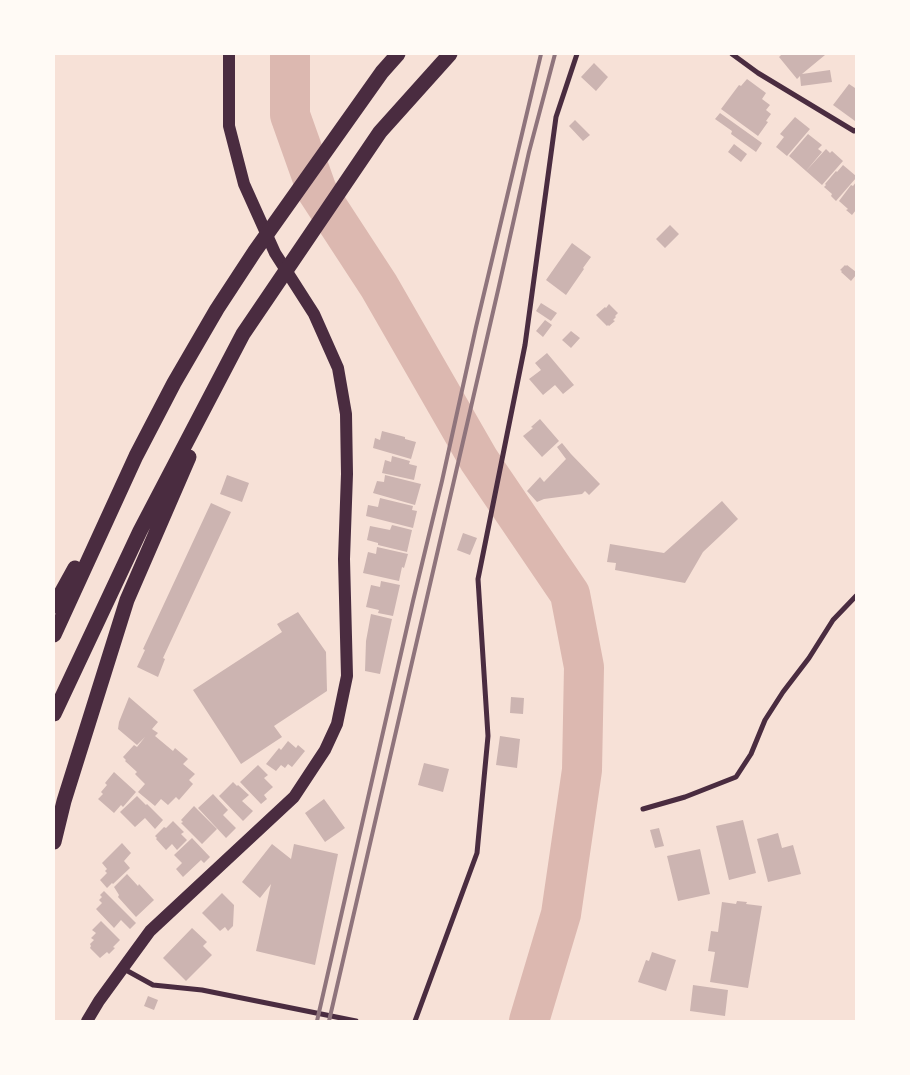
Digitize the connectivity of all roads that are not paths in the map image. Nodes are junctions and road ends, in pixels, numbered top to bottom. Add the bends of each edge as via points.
1 (230, 54) edge
2 (398, 54) edge
3 (450, 54) edge
4 (576, 54) edge
5 (732, 54) edge
6 (856, 131) edge
7 (243, 334) junction
8 (136, 456) junction
9 (856, 596) edge
10 (54, 606) edge
11 (54, 635) edge
12 (54, 714) edge
13 (643, 809) dead end
14 (54, 842) edge
15 (123, 968) junction
16 (87, 1021) edge
17 (356, 1021) edge
18 (415, 1021) edge

1 - 15 main road via 229,126 244,184 275,253 314,314 338,368 346,414 344,559 347,676 337,724 325,750 294,797 150,931
2 - 8 highway via 382,72 217,309
3 - 7 highway via 380,132
4 - 18 street via 556,117 525,345 478,579 488,736 477,853
5 - 6 street
7 - 12 highway via 140,531
7 - 14 highway via 127,600
8 - 10 highway
8 - 11 highway
9 - 13 street via 832,620 783,692 736,777
15 - 16 main road
15 - 17 street via 153,985 202,990

